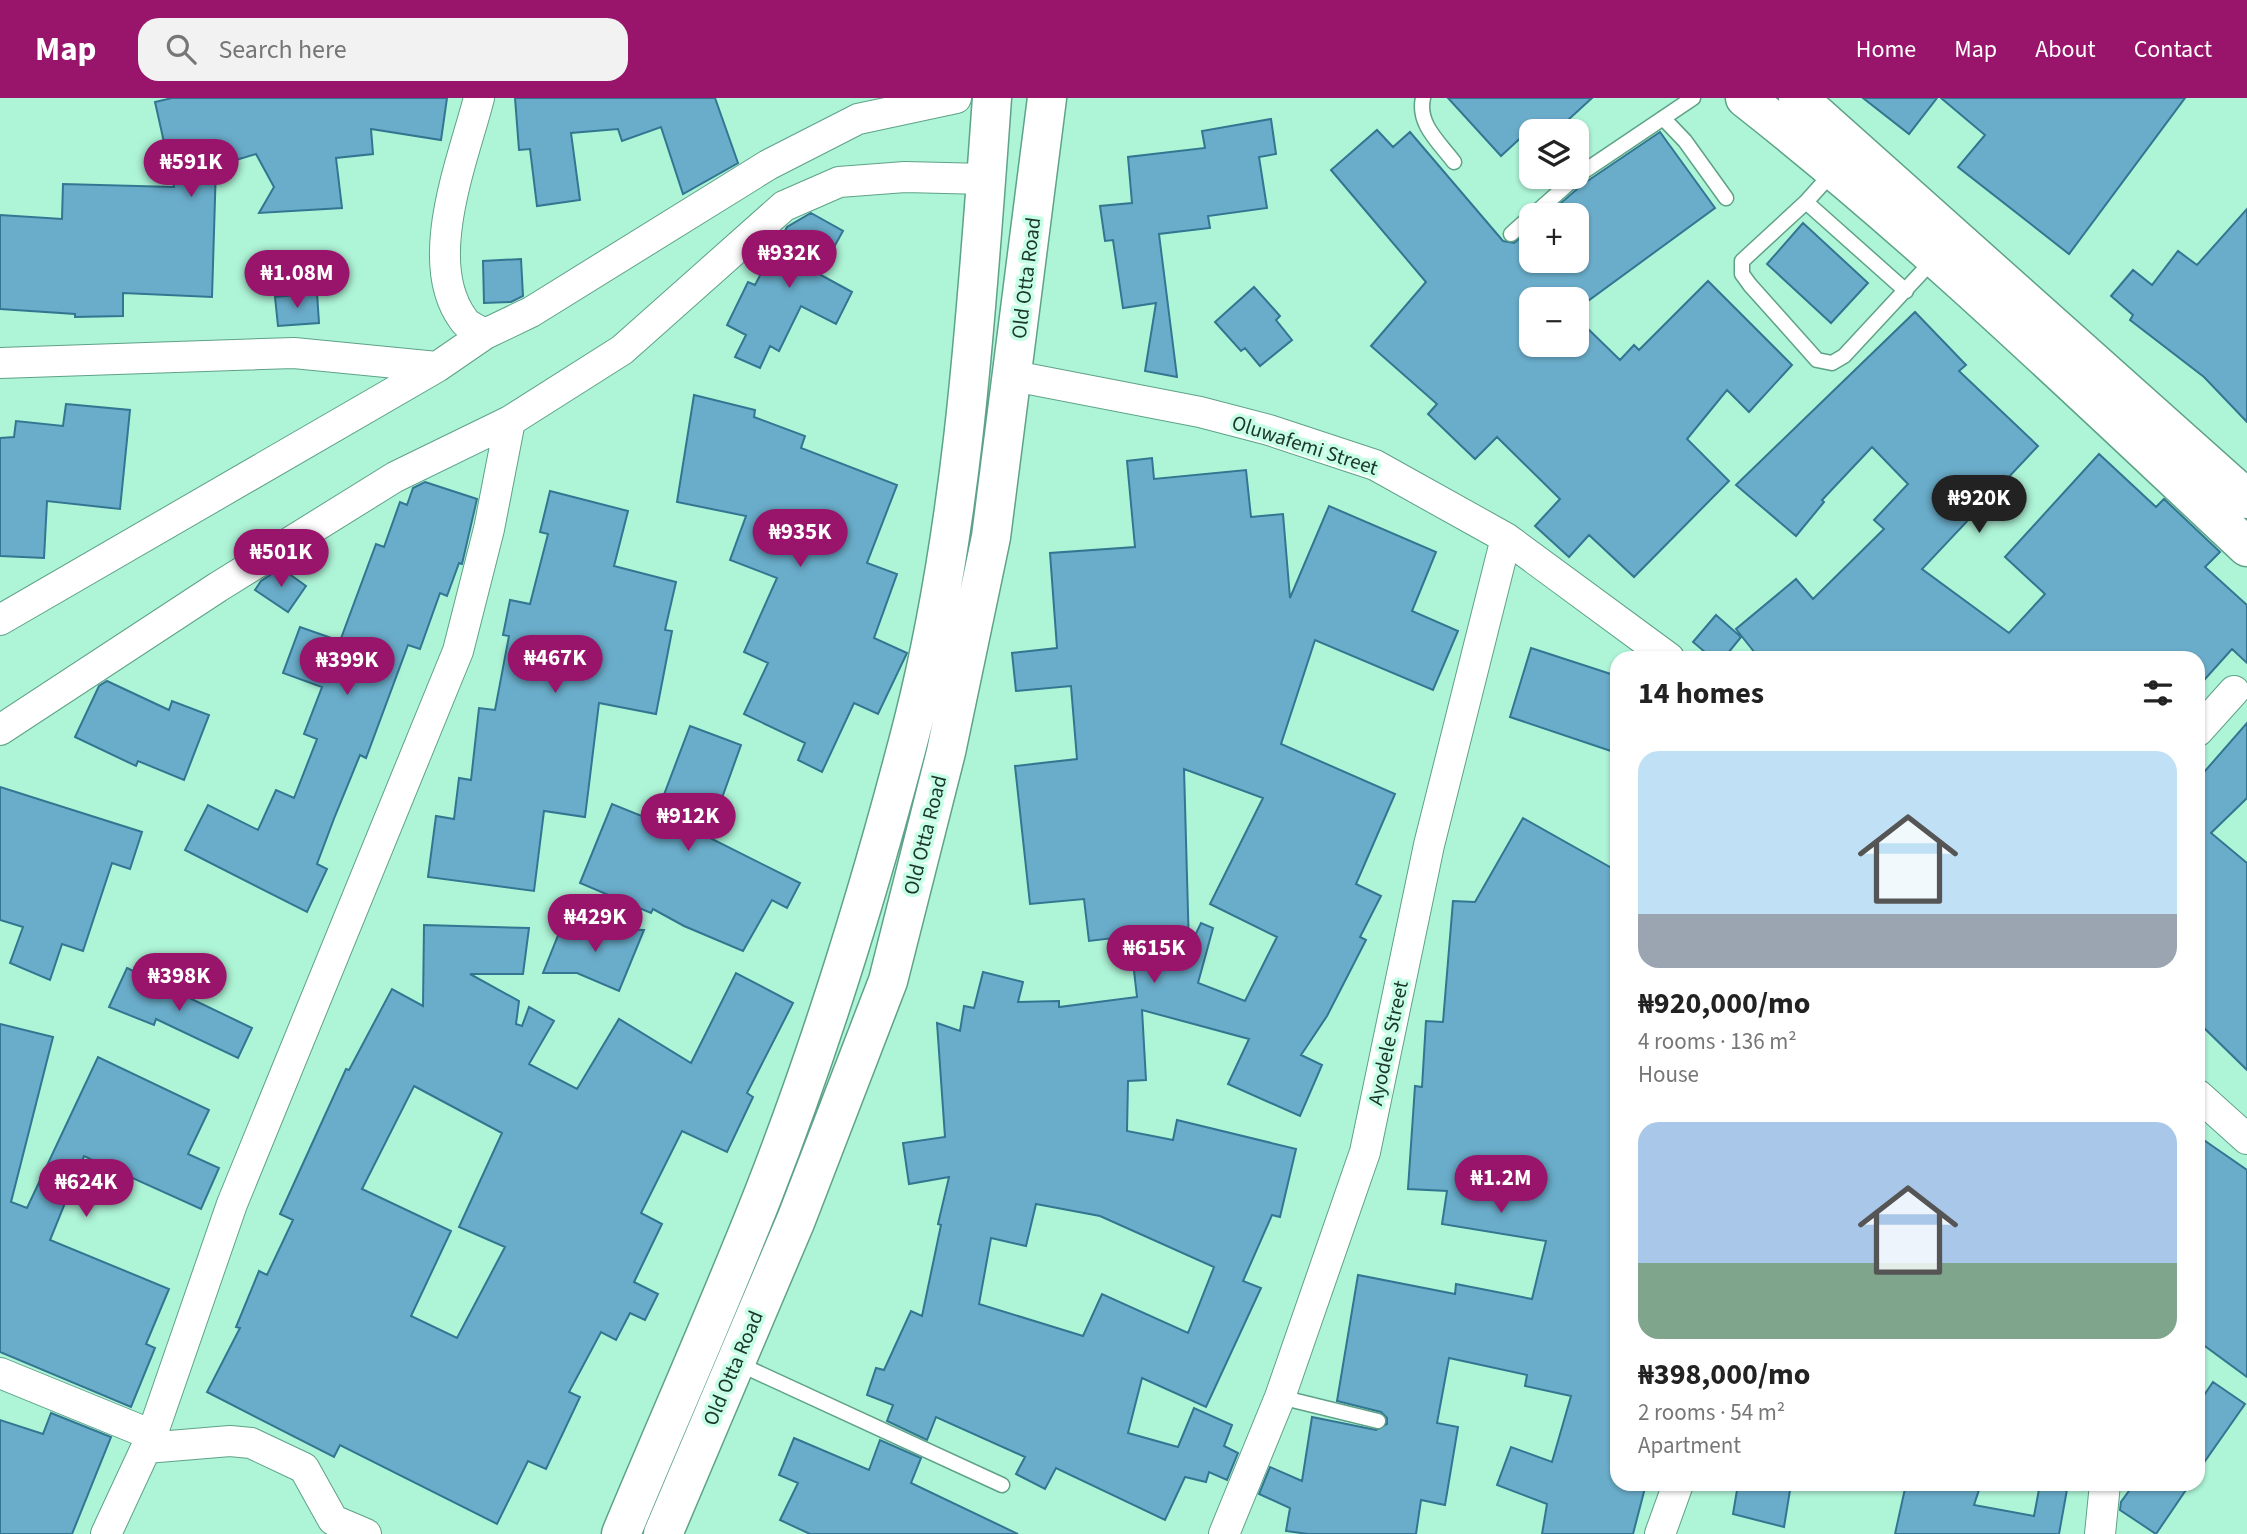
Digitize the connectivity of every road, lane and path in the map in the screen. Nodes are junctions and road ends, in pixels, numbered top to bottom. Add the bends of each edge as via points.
1 (479, 98) edge
2 (956, 98) edge
3 (1423, 98) edge
4 (1693, 98) edge
5 (1745, 98) edge
6 (1798, 98) edge
7 (992, 108) edge
8 (1046, 115) edge
9 (1662, 118) junction
10 (1454, 162) dead end
11 (1589, 167) edge
12 (986, 168) junction
13 (1835, 169) junction
14 (1562, 189) edge
15 (1726, 198) dead end
16 (1806, 202) junction
17 (1546, 203) edge
18 (1519, 227) edge
19 (1511, 234) dead end
20 (1936, 257) junction
21 (1906, 291) junction
22 (975, 322) junction
23 (1021, 324) junction
24 (485, 334) junction
25 (0, 363) edge
26 (437, 367) junction
27 (1014, 376) junction
28 (510, 421) junction
29 (2247, 499) edge
30 (1506, 538) junction
31 (2247, 547) edge
32 (0, 620) edge
33 (1659, 651) edge
34 (2234, 691) dead end
35 (2205, 723) edge
36 (0, 730) edge
37 (2205, 1101) edge
38 (2247, 1139) edge
39 (736, 1363) junction
40 (0, 1373) edge
41 (1280, 1397) junction
42 (1378, 1421) dead end
43 (149, 1442) junction
44 (1002, 1485) dead end
45 (1675, 1491) edge
46 (2104, 1491) edge
47 (106, 1534) edge
48 (366, 1534) edge
49 (621, 1534) edge
50 (663, 1534) edge
51 (1224, 1534) edge
52 (1660, 1534) edge
53 (2100, 1534) edge

1 - 24 street via 444,231 448,293 464,322
2 - 24 street via 858,119 768,165 531,312
3 - 10 lane via 1420,111 1427,128
4 - 9 lane
5 - 13 street
6 - 29 street
7 - 12 street, Old Otta Road
8 - 23 street, Old Otta Road
9 - 11 lane
9 - 15 lane via 1685,141
12 - 22 street, Old Otta Road
12 - 28 street via 839,182 784,206 622,349
13 - 16 lane
13 - 20 street
14 - 17 lane
16 - 21 lane
16 - 21 lane via 1742,261 1742,274 1816,360 1832,363 1844,356
18 - 19 lane
20 - 21 lane
20 - 31 street
22 - 23 street
22 - 49 street, Old Otta Road via 933,630 913,722 836,989 763,1194
23 - 27 street, Old Otta Road
24 - 26 street
25 - 26 street via 294,353
26 - 32 street
27 - 30 street, Oluwafemi Street via 1200,412 1376,465
27 - 39 street, Old Otta Road via 992,537 888,981
28 - 36 street via 395,477
28 - 43 street via 458,651 232,1204
30 - 33 street, Oluwafemi Street
30 - 41 street, Ayodele Street via 1430,845 1365,1152
34 - 35 street
37 - 38 street
39 - 44 lane
39 - 50 street, Old Otta Road
40 - 43 street
41 - 42 lane
41 - 51 street, Ayodele Street
43 - 47 street
43 - 48 street via 251,1443 304,1468 333,1520
45 - 52 street
46 - 53 street

